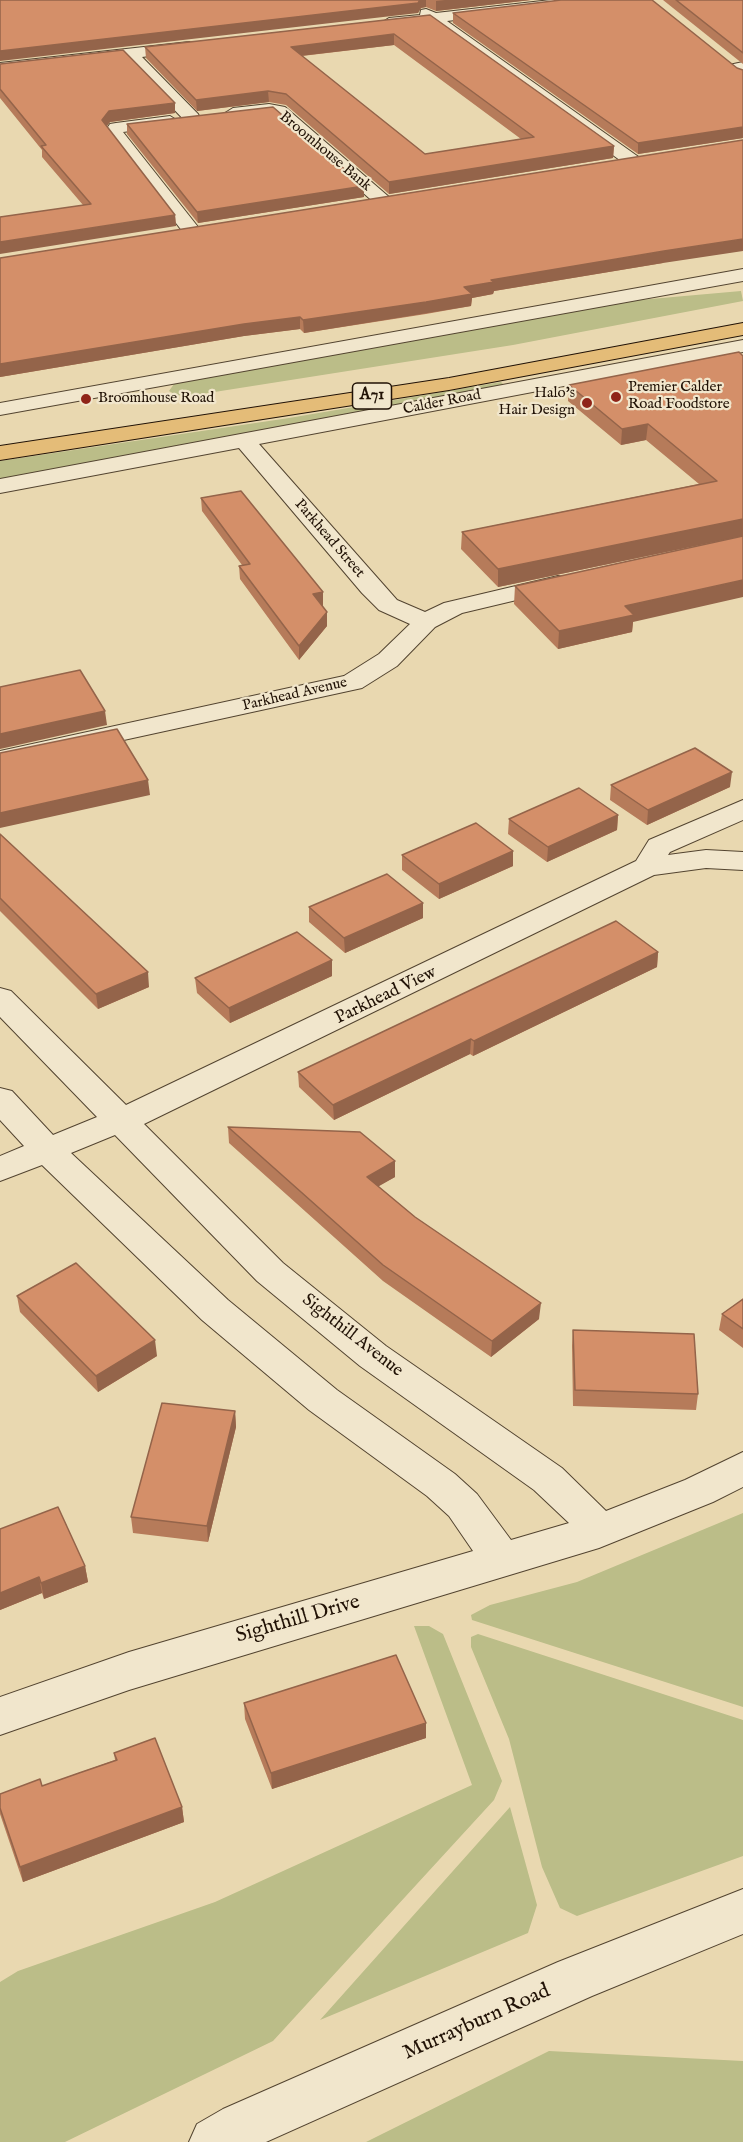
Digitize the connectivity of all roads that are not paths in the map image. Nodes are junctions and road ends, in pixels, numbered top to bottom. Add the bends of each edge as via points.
1 (589, 0) edge
2 (414, 5) edge
3 (435, 18) junction
4 (377, 25) edge
5 (201, 45) edge
6 (129, 53) junction
7 (0, 68) edge
8 (192, 118) junction
9 (654, 159) edge
10 (634, 162) junction
11 (612, 165) edge
12 (406, 198) edge
13 (383, 201) junction
14 (362, 205) edge
15 (215, 228) edge
16 (193, 232) junction
17 (171, 235) edge
18 (743, 275) edge
19 (743, 309) edge
20 (743, 329) edge
21 (743, 346) edge
22 (491, 356) dead end
23 (0, 409) edge
24 (244, 440) junction
25 (0, 453) edge
26 (0, 486) edge
27 (584, 578) edge
28 (426, 622) junction
29 (0, 759) edge
30 (743, 808) edge
31 (743, 861) edge
32 (647, 867) junction
33 (0, 998) edge
34 (0, 1099) edge
35 (122, 1120) junction
36 (48, 1151) junction
37 (0, 1170) edge
38 (743, 1468) edge
39 (599, 1531) junction
40 (502, 1561) junction
41 (0, 1716) edge
42 (743, 1911) edge
43 (215, 2142) edge

1 - 3 street
2 - 3 street
3 - 4 street
3 - 10 street
5 - 6 street
6 - 7 street
6 - 8 street
8 - 13 street, Broomhouse Bank via 279,111
8 - 16 street, Broomhouse Bank via 113,131
9 - 10 street
10 - 11 street
12 - 13 street
13 - 14 street
15 - 16 street
16 - 17 street
18 - 23 street
19 - 22 main road
20 - 25 main road, Calder Road / A71 via 449,384
21 - 24 street, Calder Road
24 - 26 street, Calder Road
24 - 28 street, Parkhead Street via 388,605
27 - 28 street, Parkhead Avenue via 485,599 453,608
28 - 29 street, Parkhead Avenue via 388,660 353,682
30 - 32 street, Parkhead View via 659,846
31 - 32 street, Parkhead View via 706,859
32 - 35 street, Parkhead View via 433,974
33 - 35 street, Sighthill Avenue
34 - 36 street
35 - 36 street
35 - 39 street, Sighthill Avenue via 270,1272 374,1356 548,1479
36 - 37 street
36 - 40 street via 215,1310 323,1400 448,1491 463,1505
38 - 39 street, Sighthill Drive via 689,1496
39 - 40 street, Sighthill Drive
40 - 41 street, Sighthill Drive via 129,1671
42 - 43 street, Murrayburn Road via 575,1979

